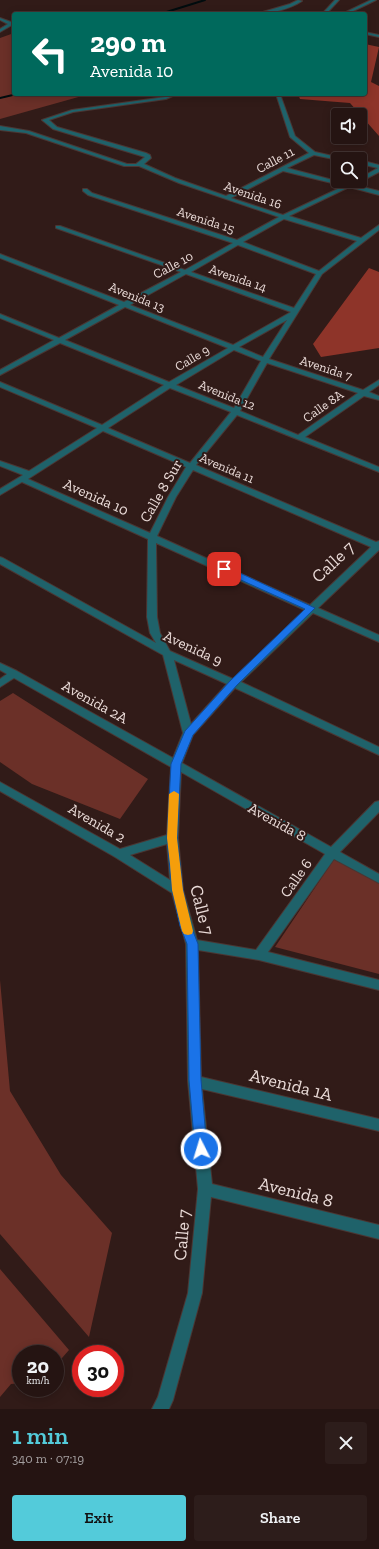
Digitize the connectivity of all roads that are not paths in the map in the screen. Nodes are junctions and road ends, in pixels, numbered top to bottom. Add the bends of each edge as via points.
1 (300, 0) edge
2 (337, 0) edge
3 (374, 0) edge
4 (267, 12) edge
5 (326, 12) edge
6 (348, 12) edge
7 (0, 19) edge
8 (0, 31) edge
9 (367, 33) edge
10 (379, 36) edge
11 (172, 96) edge
12 (279, 96) edge
13 (0, 128) edge
14 (73, 134) junction
15 (56, 141) junction
16 (313, 153) junction
17 (331, 157) edge
18 (141, 165) junction
19 (367, 165) edge
20 (284, 169) junction
21 (379, 169) edge
22 (367, 176) edge
23 (331, 181) edge
24 (345, 188) edge
25 (358, 188) edge
26 (85, 190) dead end
27 (379, 193) edge
28 (226, 198) junction
29 (283, 217) junction
30 (58, 227) dead end
31 (379, 227) edge
32 (361, 240) junction
33 (239, 243) junction
34 (0, 256) edge
35 (186, 272) junction
36 (320, 273) junction
37 (124, 305) junction
38 (295, 311) junction
39 (0, 316) edge
40 (60, 340) junction
41 (233, 348) junction
42 (265, 360) junction
43 (0, 373) edge
44 (379, 382) edge
45 (0, 384) edge
46 (170, 385) junction
47 (363, 392) junction
48 (379, 398) edge
49 (236, 411) junction
50 (103, 428) junction
51 (300, 437) junction
52 (0, 462) edge
53 (191, 466) junction
54 (379, 470) edge
55 (24, 477) junction
56 (0, 493) edge
57 (152, 537) junction
58 (378, 546) edge
59 (0, 560) edge
60 (311, 608) junction
61 (379, 639) edge
62 (167, 653) junction
63 (0, 666) edge
64 (14, 673) junction
65 (234, 683) junction
66 (0, 684) edge
67 (188, 733) junction
68 (379, 751) edge
69 (176, 764) junction
70 (0, 786) edge
71 (379, 805) edge
72 (172, 838) junction
73 (332, 853) junction
74 (118, 854) junction
75 (379, 879) edge
76 (177, 890) junction
77 (192, 944) junction
78 (259, 955) junction
79 (379, 985) edge
80 (195, 1080) junction
81 (379, 1125) edge
82 (204, 1189) junction
83 (379, 1232) edge
84 (160, 1409) edge

1 - 4 street via 296,4
2 - 5 street
3 - 6 street
7 - 8 street via 10,23
9 - 10 street
11 - 14 street via 72,110 45,120 55,128
12 - 16 street via 293,137
13 - 15 street
14 - 15 street
14 - 18 street via 148,156
15 - 18 street via 126,165
16 - 17 street
16 - 20 street, Calle 11
18 - 28 street, Avenida 16
19 - 21 street
20 - 23 street
20 - 28 street, Calle 11
21 - 22 street, Calle 10
24 - 29 street, Calle 10
25 - 27 street
26 - 33 street, Avenida 15
28 - 29 street, Avenida 16
29 - 32 street, Avenida 16
29 - 33 street, Calle 10
30 - 35 street, Avenida 14
31 - 32 street, Calle 9
32 - 36 street, Calle 9
33 - 35 street, Calle 10
33 - 36 street, Avenida 15
34 - 37 street, Avenida 13
35 - 37 street, Calle 10
35 - 38 street, Avenida 14
36 - 38 street, Calle 9
37 - 40 street, Calle 10
37 - 41 street, Avenida 13
38 - 41 street, Calle 9
38 - 42 street, Calle 8 Sur
39 - 40 street, Avenida 12
40 - 43 street, Calle 10
40 - 46 street, Avenida 12
41 - 42 street, Avenida 13
41 - 46 street, Calle 9
42 - 47 street, Avenida 7
42 - 49 street, Calle 8 Sur
44 - 47 street, Calle 8A
45 - 50 street, Avenida 11
46 - 49 street, Avenida 12
46 - 50 street, Calle 9
47 - 48 street, Avenida 7
47 - 51 street, Calle 8A
49 - 51 street, Avenida 12
49 - 53 street, Calle 8 Sur
50 - 53 street, Avenida 11
50 - 55 street, Calle 9
51 - 54 street, Avenida 12
52 - 55 street, Avenida 10
53 - 57 street, Calle 8 Sur
53 - 58 street, Avenida 11
55 - 56 street, Calle 9
55 - 57 street, Avenida 10
57 - 60 street, Avenida 10
57 - 62 street, Calle 8 Sur via 152,617 155,633
58 - 60 street, Calle 7
59 - 62 street, Avenida 9
60 - 61 street, Avenida 10
60 - 65 street, Calle 7
62 - 65 street, Avenida 9
62 - 67 street, Calle 8 Sur
63 - 64 street, Avenida 2A
64 - 66 street
64 - 69 street, Avenida 2A
65 - 67 street, Calle 7
65 - 68 street, Avenida 9
67 - 69 street, Calle 7
69 - 72 street, Calle 7
69 - 73 street, Avenida 8
70 - 74 street, Avenida 2
71 - 73 street, Calle 6
72 - 74 street
72 - 76 street, Calle 7
73 - 75 street, Avenida 8
73 - 78 street, Calle 6
74 - 76 street, Avenida 2
76 - 77 street, Calle 7
77 - 78 street
77 - 80 street, Calle 7
78 - 79 street
80 - 81 street, Avenida 1A
80 - 82 street, Calle 7
82 - 83 street, Avenida 8
82 - 84 street, Calle 7 via 195,1292 165,1400

